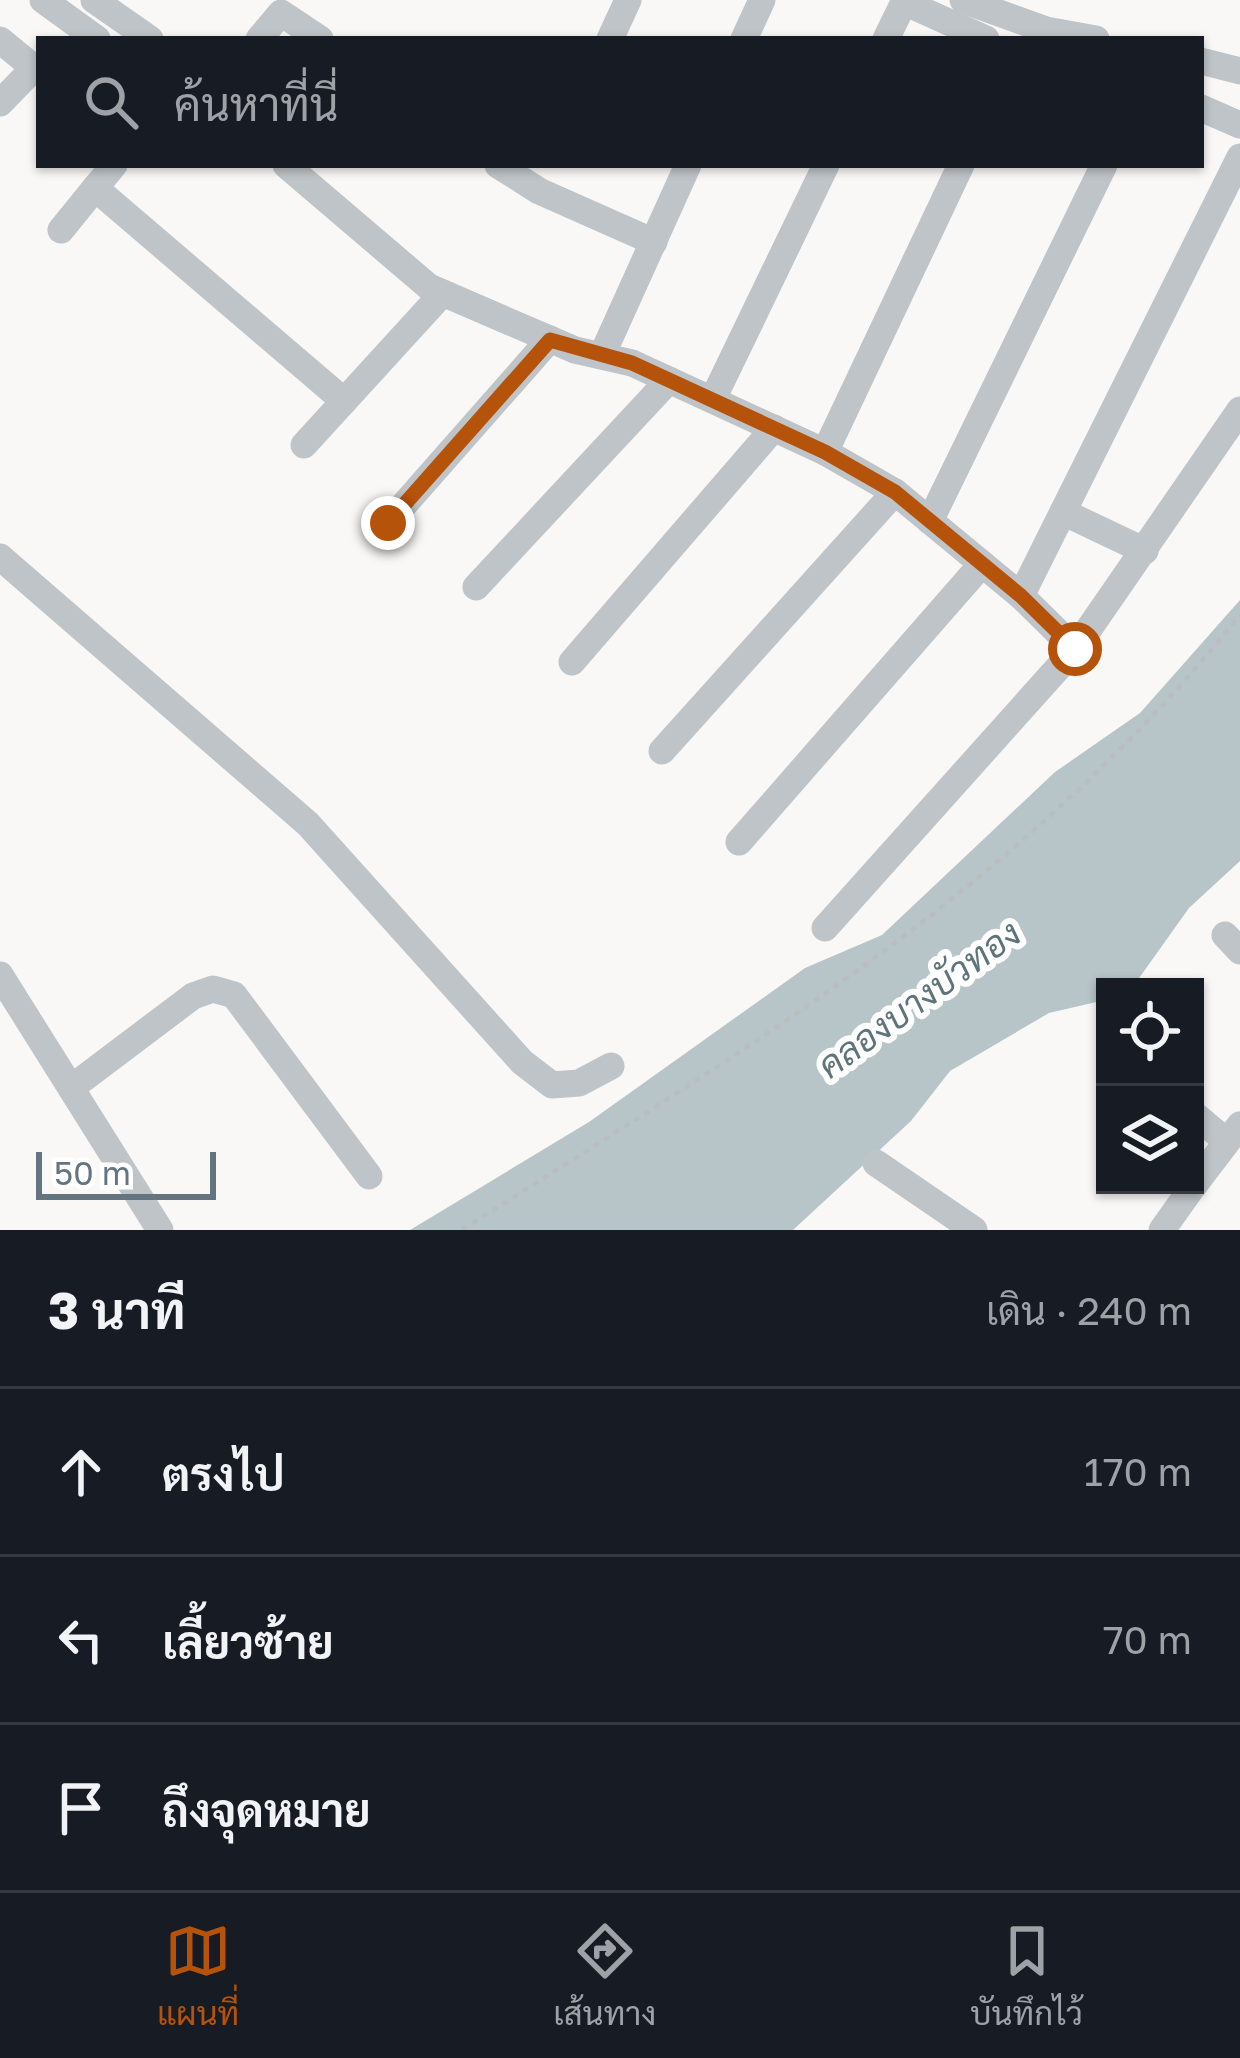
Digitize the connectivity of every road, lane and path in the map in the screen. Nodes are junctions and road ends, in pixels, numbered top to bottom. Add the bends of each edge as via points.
1 (43, 0) edge
2 (94, 0) edge
3 (628, 0) edge
4 (762, 0) edge
5 (963, 0) edge
6 (285, 6) edge
7 (93, 36) edge
8 (145, 36) edge
9 (262, 36) edge
10 (317, 36) edge
11 (611, 36) edge
12 (745, 36) edge
13 (887, 36) edge
14 (979, 36) edge
15 (1079, 36) edge
16 (0, 40) edge
17 (1204, 62) edge
18 (36, 70) edge
19 (1240, 71) edge
20 (0, 103) edge
21 (1204, 110) edge
22 (1240, 125) edge
23 (1240, 157) edge
24 (112, 168) edge
25 (289, 168) edge
26 (509, 168) edge
27 (687, 168) edge
28 (825, 168) edge
29 (960, 168) edge
30 (1103, 168) edge
31 (545, 178) edge
32 (95, 188) junction
33 (62, 230) dead end
34 (654, 242) junction
35 (442, 293) junction
36 (550, 340) junction
37 (603, 353) junction
38 (669, 380) junction
39 (713, 399) junction
40 (344, 401) junction
41 (1240, 410) edge
42 (774, 428) junction
43 (304, 445) dead end
44 (825, 452) junction
45 (895, 492) junction
46 (1063, 512) junction
47 (930, 521) junction
48 (388, 523) dead end
49 (1145, 551) junction
50 (0, 557) edge
51 (982, 564) junction
52 (476, 587) dead end
53 (1021, 596) junction
54 (1240, 615) edge
55 (1075, 649) junction
56 (572, 662) dead end
57 (662, 751) dead end
58 (739, 842) dead end
59 (825, 928) dead end
60 (0, 974) edge
61 (611, 1066) dead end
62 (71, 1088) junction
63 (1204, 1119) edge
64 (1233, 1133) edge
65 (875, 1163) dead end
66 (1204, 1173) edge
67 (369, 1176) dead end
68 (1188, 1194) edge
69 (160, 1230) edge
70 (461, 1230) edge
71 (974, 1230) edge
72 (1162, 1230) edge

1 - 7 street
2 - 8 street
3 - 11 street
4 - 12 street
5 - 15 street
6 - 9 street
6 - 10 street
13 - 14 street via 904,2
16 - 18 street
17 - 19 street
18 - 20 street
21 - 22 street
23 - 46 street
24 - 32 street
25 - 35 street
26 - 31 street
27 - 34 street
28 - 39 street
29 - 44 street
30 - 47 street
31 - 34 street
32 - 33 street
32 - 40 street
34 - 37 street
35 - 36 street
35 - 40 street
36 - 37 street
36 - 48 street
37 - 38 street
38 - 39 street
38 - 52 street
39 - 42 street
40 - 43 street
41 - 49 street
42 - 44 street
42 - 56 street
44 - 45 street
45 - 47 street
45 - 57 street
46 - 49 street
46 - 53 street
47 - 51 street
49 - 55 street
50 - 61 street via 308,824 522,1062 552,1085 579,1083
51 - 53 street
51 - 58 street
53 - 55 street
54 - 70 path via 1166,701 1005,860 807,1011
55 - 59 street
60 - 62 street
62 - 67 street via 193,996 213,989 234,994
62 - 69 street
63 - 64 street
64 - 66 street
65 - 71 street
68 - 72 street

